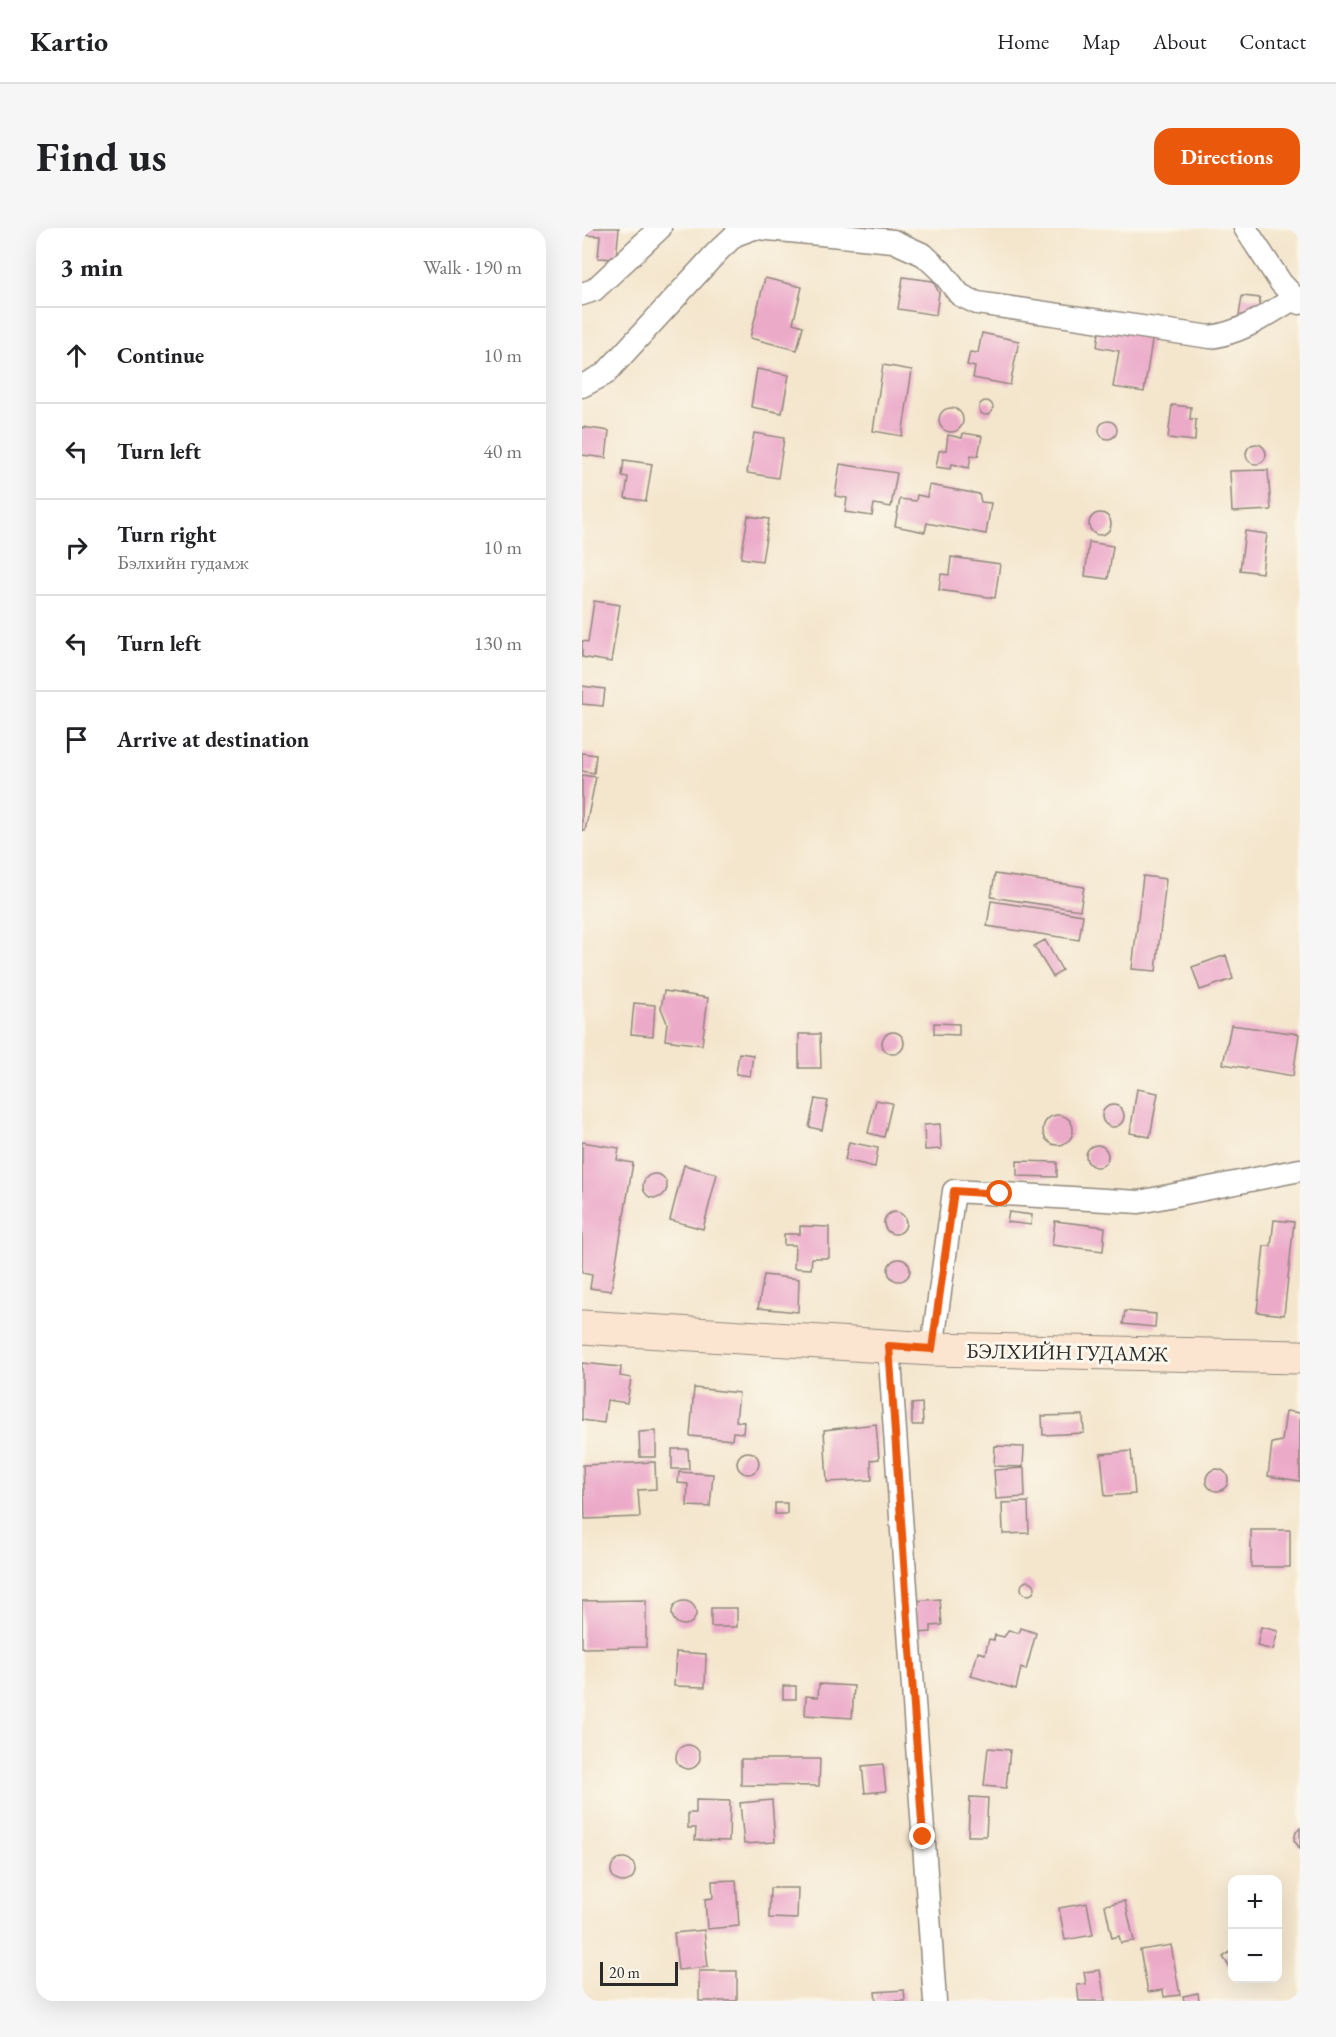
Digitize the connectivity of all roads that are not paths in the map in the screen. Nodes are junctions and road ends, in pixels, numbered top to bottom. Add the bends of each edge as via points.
1 (660, 228) edge
2 (756, 228) edge
3 (1245, 228) edge
4 (582, 294) edge
5 (1298, 301) edge
6 (582, 386) edge
7 (1300, 1170) edge
8 (582, 1327) edge
9 (889, 1346) junction
10 (932, 1349) junction
11 (1300, 1357) edge
12 (934, 2001) edge

1 - 4 street via 594,290
2 - 5 street via 893,241 924,255 960,295 977,303 1210,337 1248,326
2 - 6 street via 735,235 605,374
3 - 5 street via 1281,283
7 - 10 street via 1139,1202 954,1191
8 - 9 main road, БЭЛХИЙН ГУДАМЖ
9 - 10 main road, БЭЛХИЙН ГУДАМЖ
9 - 12 street
10 - 11 main road, БЭЛХИЙН ГУДАМЖ

